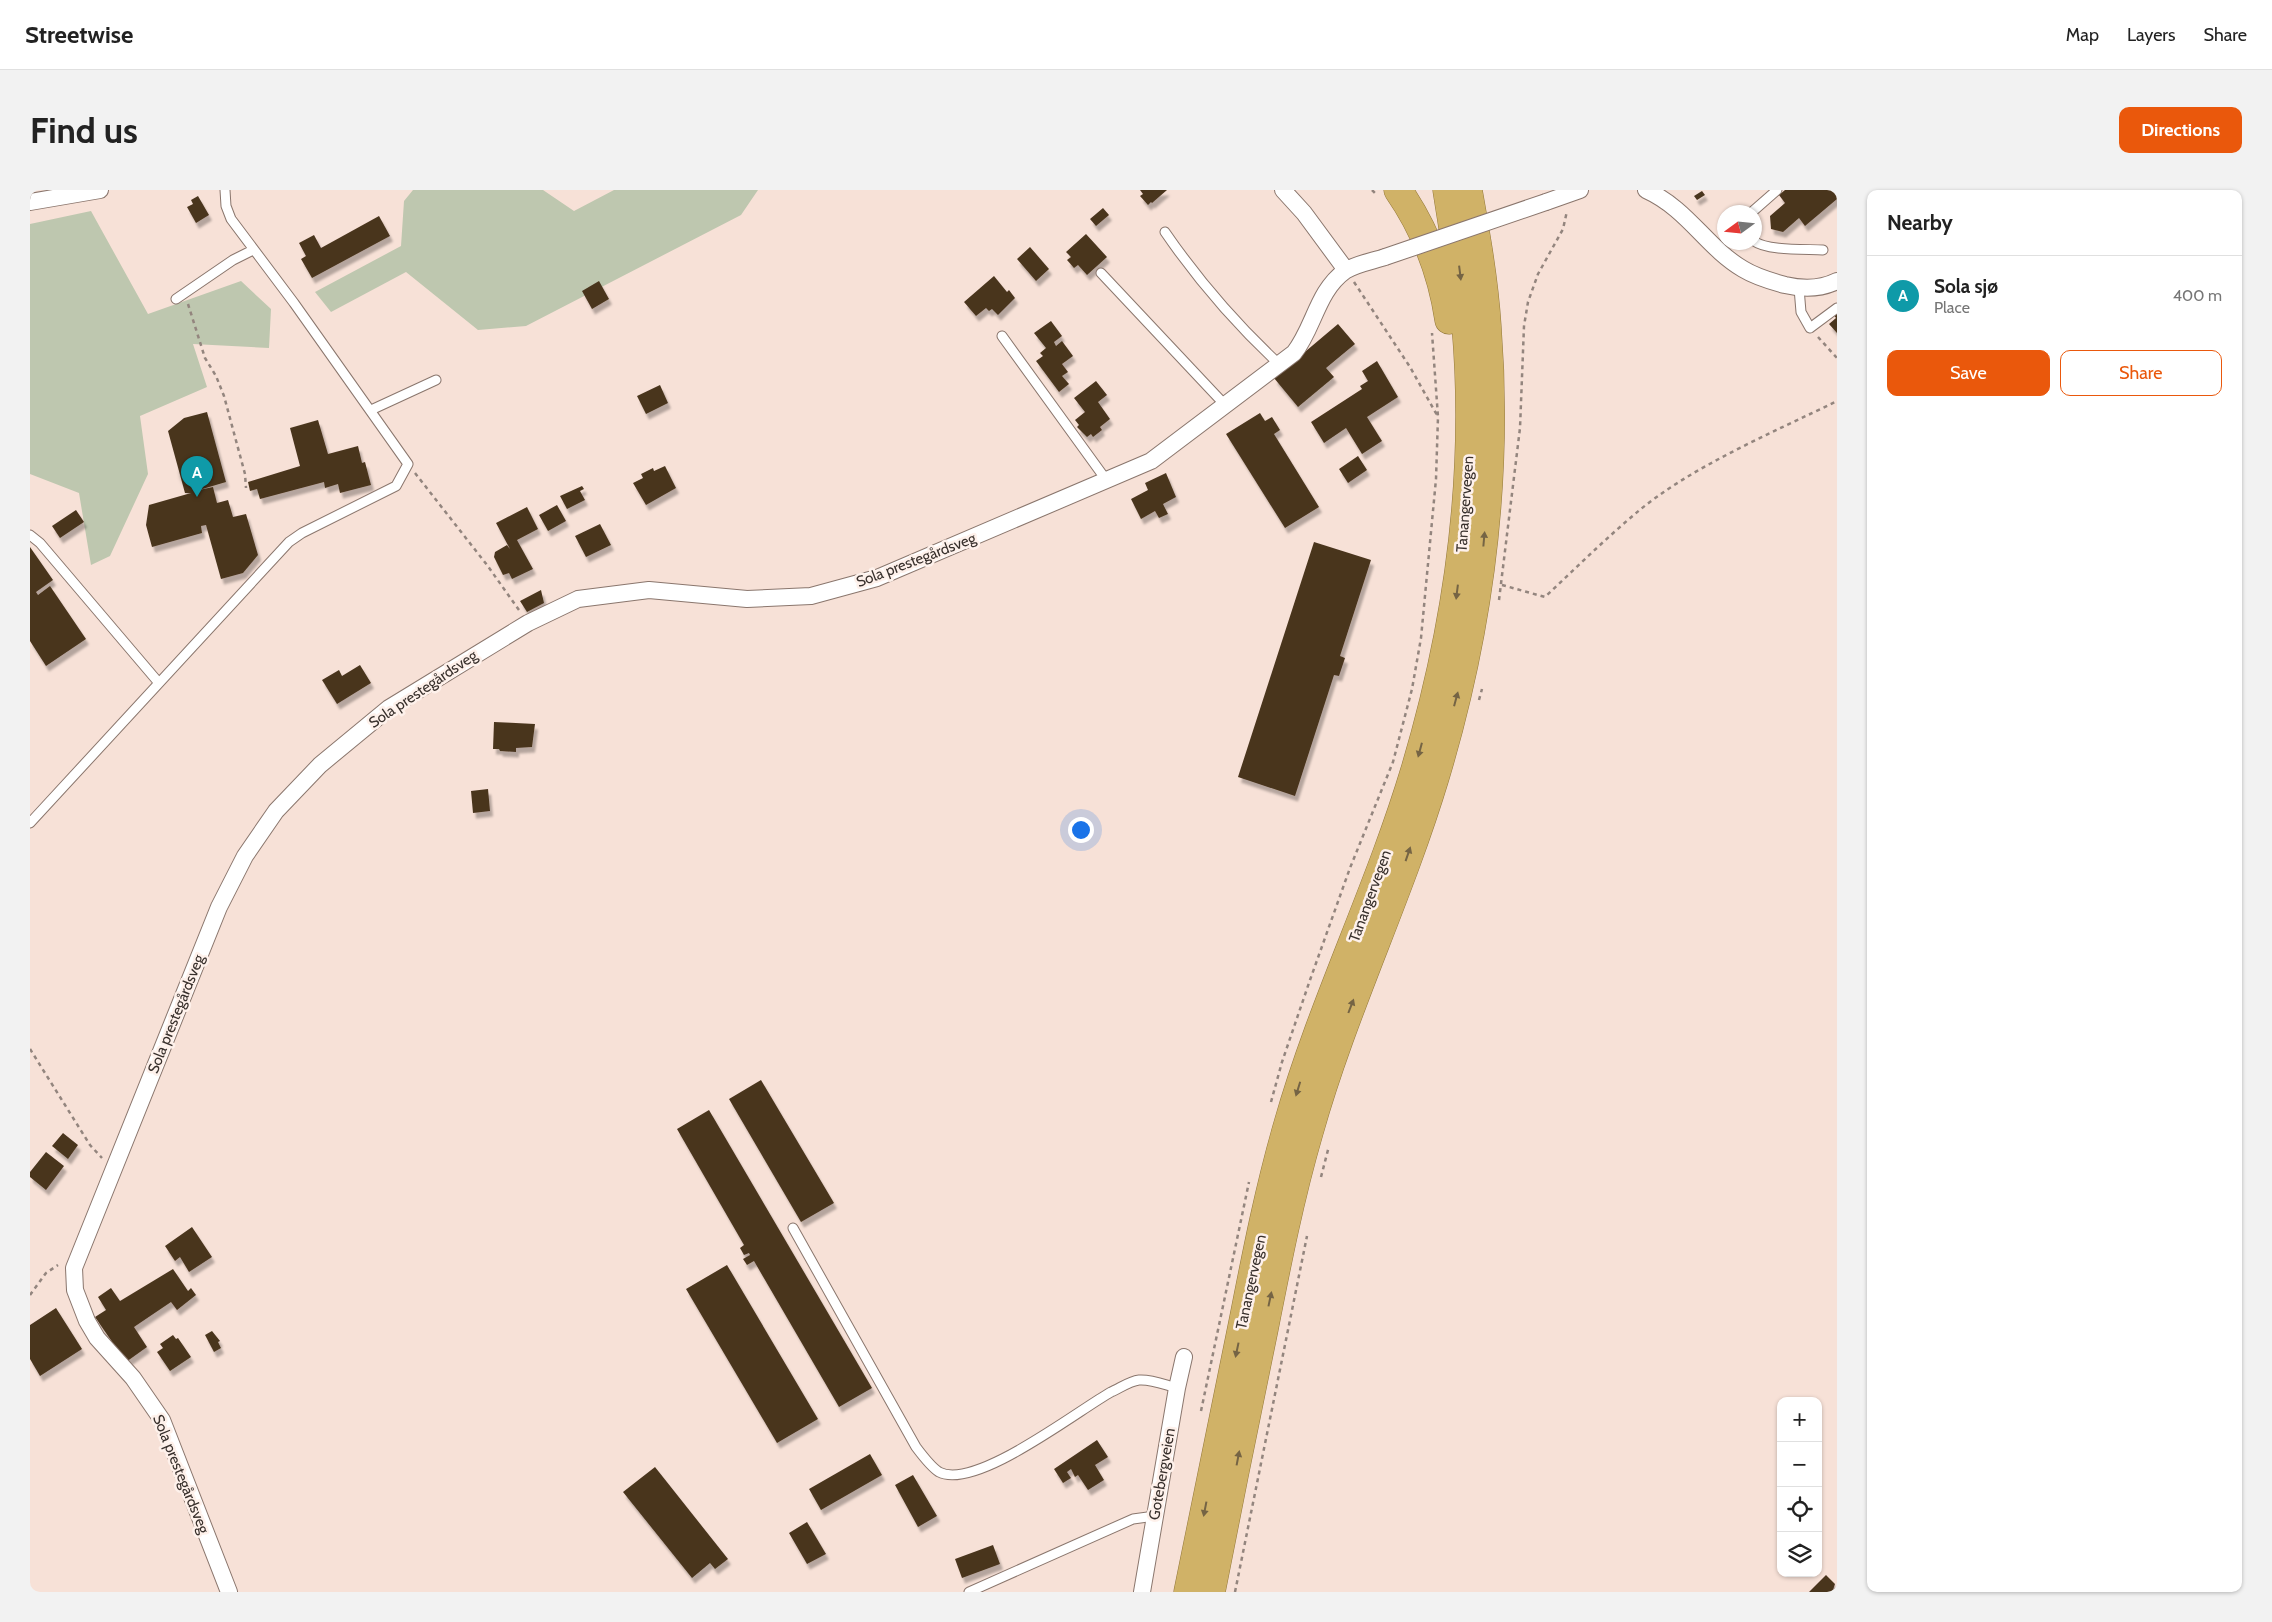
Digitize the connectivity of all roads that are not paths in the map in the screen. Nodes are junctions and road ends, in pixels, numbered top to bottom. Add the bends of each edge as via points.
1 (100, 190) edge
2 (225, 190) edge
3 (1283, 190) edge
4 (1447, 190) edge
5 (1468, 190) edge
6 (1484, 190) edge
7 (1646, 190) edge
8 (1777, 190) edge
9 (1572, 191) edge
10 (1390, 194) edge
11 (30, 202) edge
12 (1760, 205) edge
13 (1165, 232) dead end
14 (1762, 245) edge
15 (253, 250) junction
16 (1823, 250) dead end
17 (1346, 270) junction
18 (1101, 273) dead end
19 (1837, 281) edge
20 (1799, 288) junction
21 (176, 299) dead end
22 (1837, 308) edge
23 (1487, 326) junction
24 (1002, 336) dead end
25 (1280, 365) junction
26 (436, 380) dead end
27 (1226, 406) junction
28 (371, 410) junction
29 (1468, 478) junction
30 (1107, 481) junction
31 (30, 534) edge
32 (159, 683) junction
33 (30, 823) edge
34 (793, 1228) dead end
35 (1184, 1357) dead end
36 (1176, 1388) junction
37 (1155, 1516) junction
38 (229, 1592) edge
39 (969, 1592) edge
40 (1142, 1592) edge
41 (1188, 1592) edge
42 (1211, 1592) edge

1 - 11 street
2 - 15 lane via 231,219
3 - 17 street
4 -> 29 highway, Tanangervegen via 1466,328 1470,406
5 - 23 highway, Tanangervegen
6 - 23 highway via 1490,227
7 - 20 street via 1662,197 1686,216 1741,268 1764,280
8 - 12 lane
9 - 17 street, bridge
10 - 29 highway via 1412,210 1436,263 1447,302
13 - 25 lane via 1195,272
14 - 16 lane
15 - 21 lane
15 - 28 lane
17 - 25 street, Sola prestegårdsveg via 1322,297 1305,340
18 - 27 lane
19 - 20 street
20 - 22 lane via 1801,312 1810,328
42 -> 23 highway, Tanangervegen via 1290,1202 1309,1132 1327,1071 1435,778 1458,690 1475,610 1489,479 1491,406
24 - 30 lane
25 - 27 street, Sola prestegårdsveg
26 - 28 lane
27 - 30 street, Sola prestegårdsveg via 1151,461
28 - 32 lane via 408,464 396,486 289,542
29 -> 41 highway, Tanangervegen via 1455,607 1438,685 1415,772 1306,1064 1287,1126 1268,1197
30 - 38 street, Sola prestegårdsveg via 878,578 811,596 747,599 649,590 578,599 528,623 389,708 320,765 276,811 245,856 219,907 74,1268 75,1290 87,1321 162,1420
31 - 32 lane
32 - 33 lane
34 - 36 lane via 916,1447 939,1472 954,1476 990,1466 1093,1402 1138,1380
35 - 36 street, Gotebergveien
36 - 37 street, Gotebergveien
37 - 39 lane via 1134,1519
37 - 40 street, Gotebergveien

